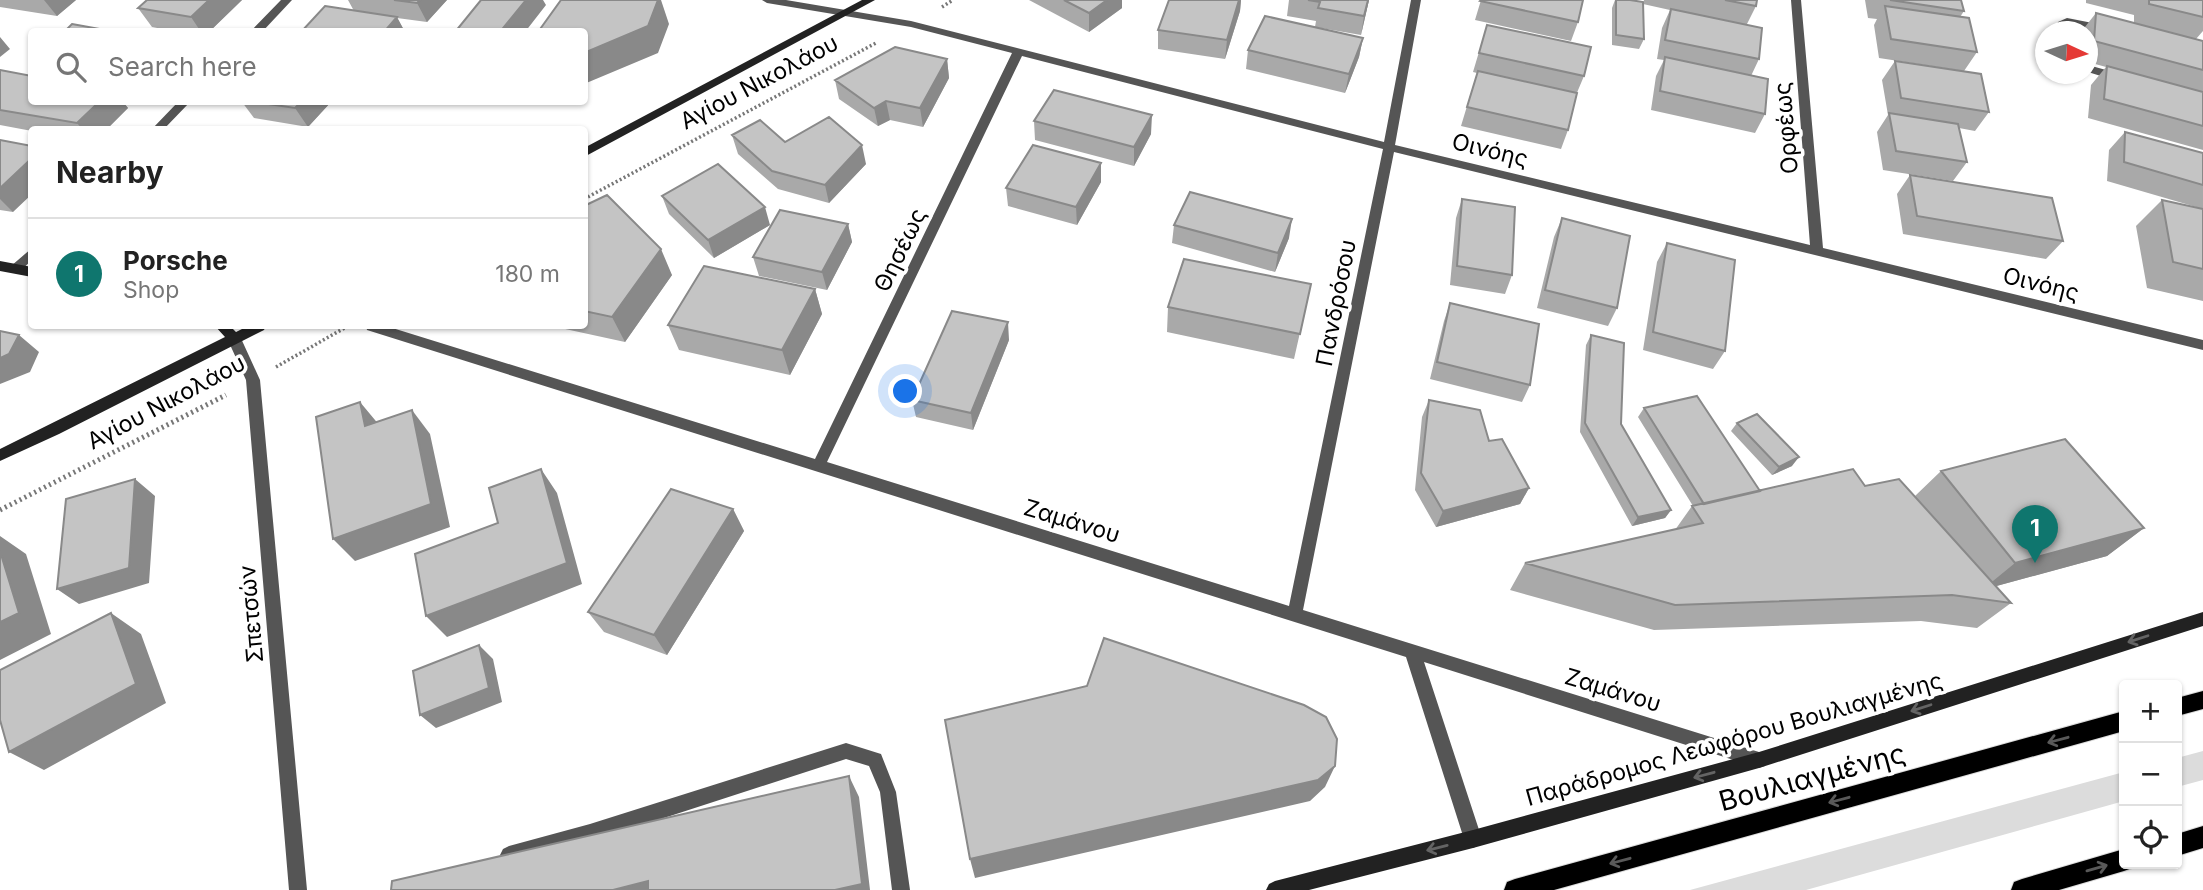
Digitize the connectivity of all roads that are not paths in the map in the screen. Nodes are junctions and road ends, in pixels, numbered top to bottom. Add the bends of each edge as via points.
1 (287, 0) edge
2 (767, 0) edge
3 (870, 0) edge
4 (1416, 0) edge
5 (1796, 0) edge
6 (848, 12) junction
7 (259, 28) edge
8 (2098, 28) edge
9 (2113, 31) edge
10 (1018, 52) junction
11 (2098, 72) edge
12 (2126, 80) edge
13 (181, 105) edge
14 (160, 126) edge
15 (1389, 147) junction
16 (588, 151) edge
17 (1817, 252) junction
18 (28, 256) edge
19 (0, 266) edge
20 (15, 268) junction
21 (28, 271) edge
22 (225, 329) edge
23 (253, 329) edge
24 (382, 329) edge
25 (234, 338) junction
26 (2203, 345) edge
27 (0, 455) edge
28 (819, 465) junction
29 (1295, 614) junction
30 (2203, 618) edge
31 (1412, 651) junction
32 (2203, 700) edge
33 (2182, 706) edge
34 (2119, 723) edge
35 (1759, 760) junction
36 (2203, 837) edge
37 (1473, 839) junction
38 (2182, 843) edge
39 (488, 860) edge
40 (2119, 861) edge
41 (298, 890) edge
42 (901, 890) edge
43 (1275, 890) edge
44 (1515, 890) edge
45 (2022, 890) edge

1 - 7 street
2 - 6 street, Οινόης
3 - 6 street, Αγίου Νικολάου
4 - 15 street, Πανδρόσου
5 - 17 street, Ορφέως
6 - 10 street, Οινόης
6 - 16 street, Αγίου Νικολάου
8 - 9 street
10 - 15 street, Οινόης
10 - 28 street, Θησέως
11 - 12 street
13 - 14 street
15 - 17 street, Οινόης
15 - 29 street, Πανδρόσου
17 - 26 street, Οινόης
18 - 20 street
19 - 20 street
20 - 21 street
22 - 25 street
23 - 25 street, Αγίου Νικολάου
24 - 28 street, Ζαμάνου
25 - 27 street, Αγίου Νικολάου
25 - 41 street, Σπετσών via 253,380
28 - 29 street, Ζαμάνου
29 - 31 street, Ζαμάνου
30 -> 35 street, Παράδρομος Λεωφόρου Βουλιαγμένης
31 - 35 street, Ζαμάνου
31 - 37 street
32 - 33 main road
34 -> 44 main road, Βουλιαγμένης
35 -> 37 street, Παράδρομος Λεωφόρου Βουλιαγμένης
36 - 38 main road
37 -> 43 street, Παράδρομος Λεωφόρου Βουλιαγμένης
39 - 42 street via 590,833 846,751 875,760 888,792
45 -> 40 main road

